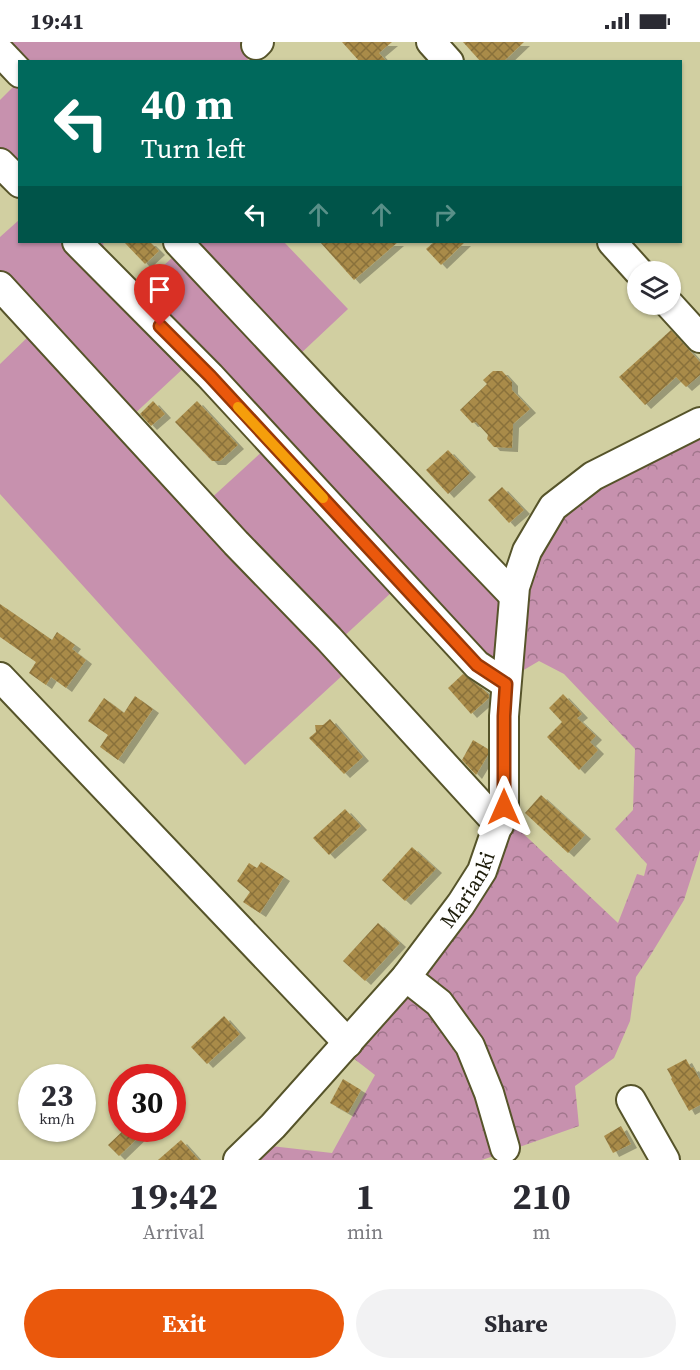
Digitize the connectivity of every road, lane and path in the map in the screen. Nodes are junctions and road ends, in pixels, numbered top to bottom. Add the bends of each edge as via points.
1 (0, 52) edge
2 (18, 71) edge
3 (0, 163) edge
4 (18, 181) edge
5 (78, 243) edge
6 (179, 243) edge
7 (613, 243) edge
8 (629, 261) edge
9 (0, 286) edge
10 (679, 315) edge
11 (700, 338) edge
12 (700, 422) edge
13 (514, 596) junction
14 (0, 677) edge
15 (506, 684) junction
16 (499, 825) junction
17 (406, 977) junction
18 (348, 1043) junction
19 (631, 1100) dead end
20 (505, 1148) dead end
21 (238, 1160) edge
22 (665, 1160) edge

1 - 2 street
3 - 4 street
5 - 15 street via 210,376 477,665
6 - 13 street
7 - 8 street
9 - 16 street
10 - 11 street
12 - 13 street, Marianki via 593,476 553,507 527,551
13 - 15 street, Marianki
14 - 18 street
15 - 16 street, Marianki via 504,807
16 - 17 street, Marianki via 482,871
17 - 18 street, Marianki
17 - 20 street via 439,1004 470,1046
18 - 21 street, Marianki
19 - 22 street

